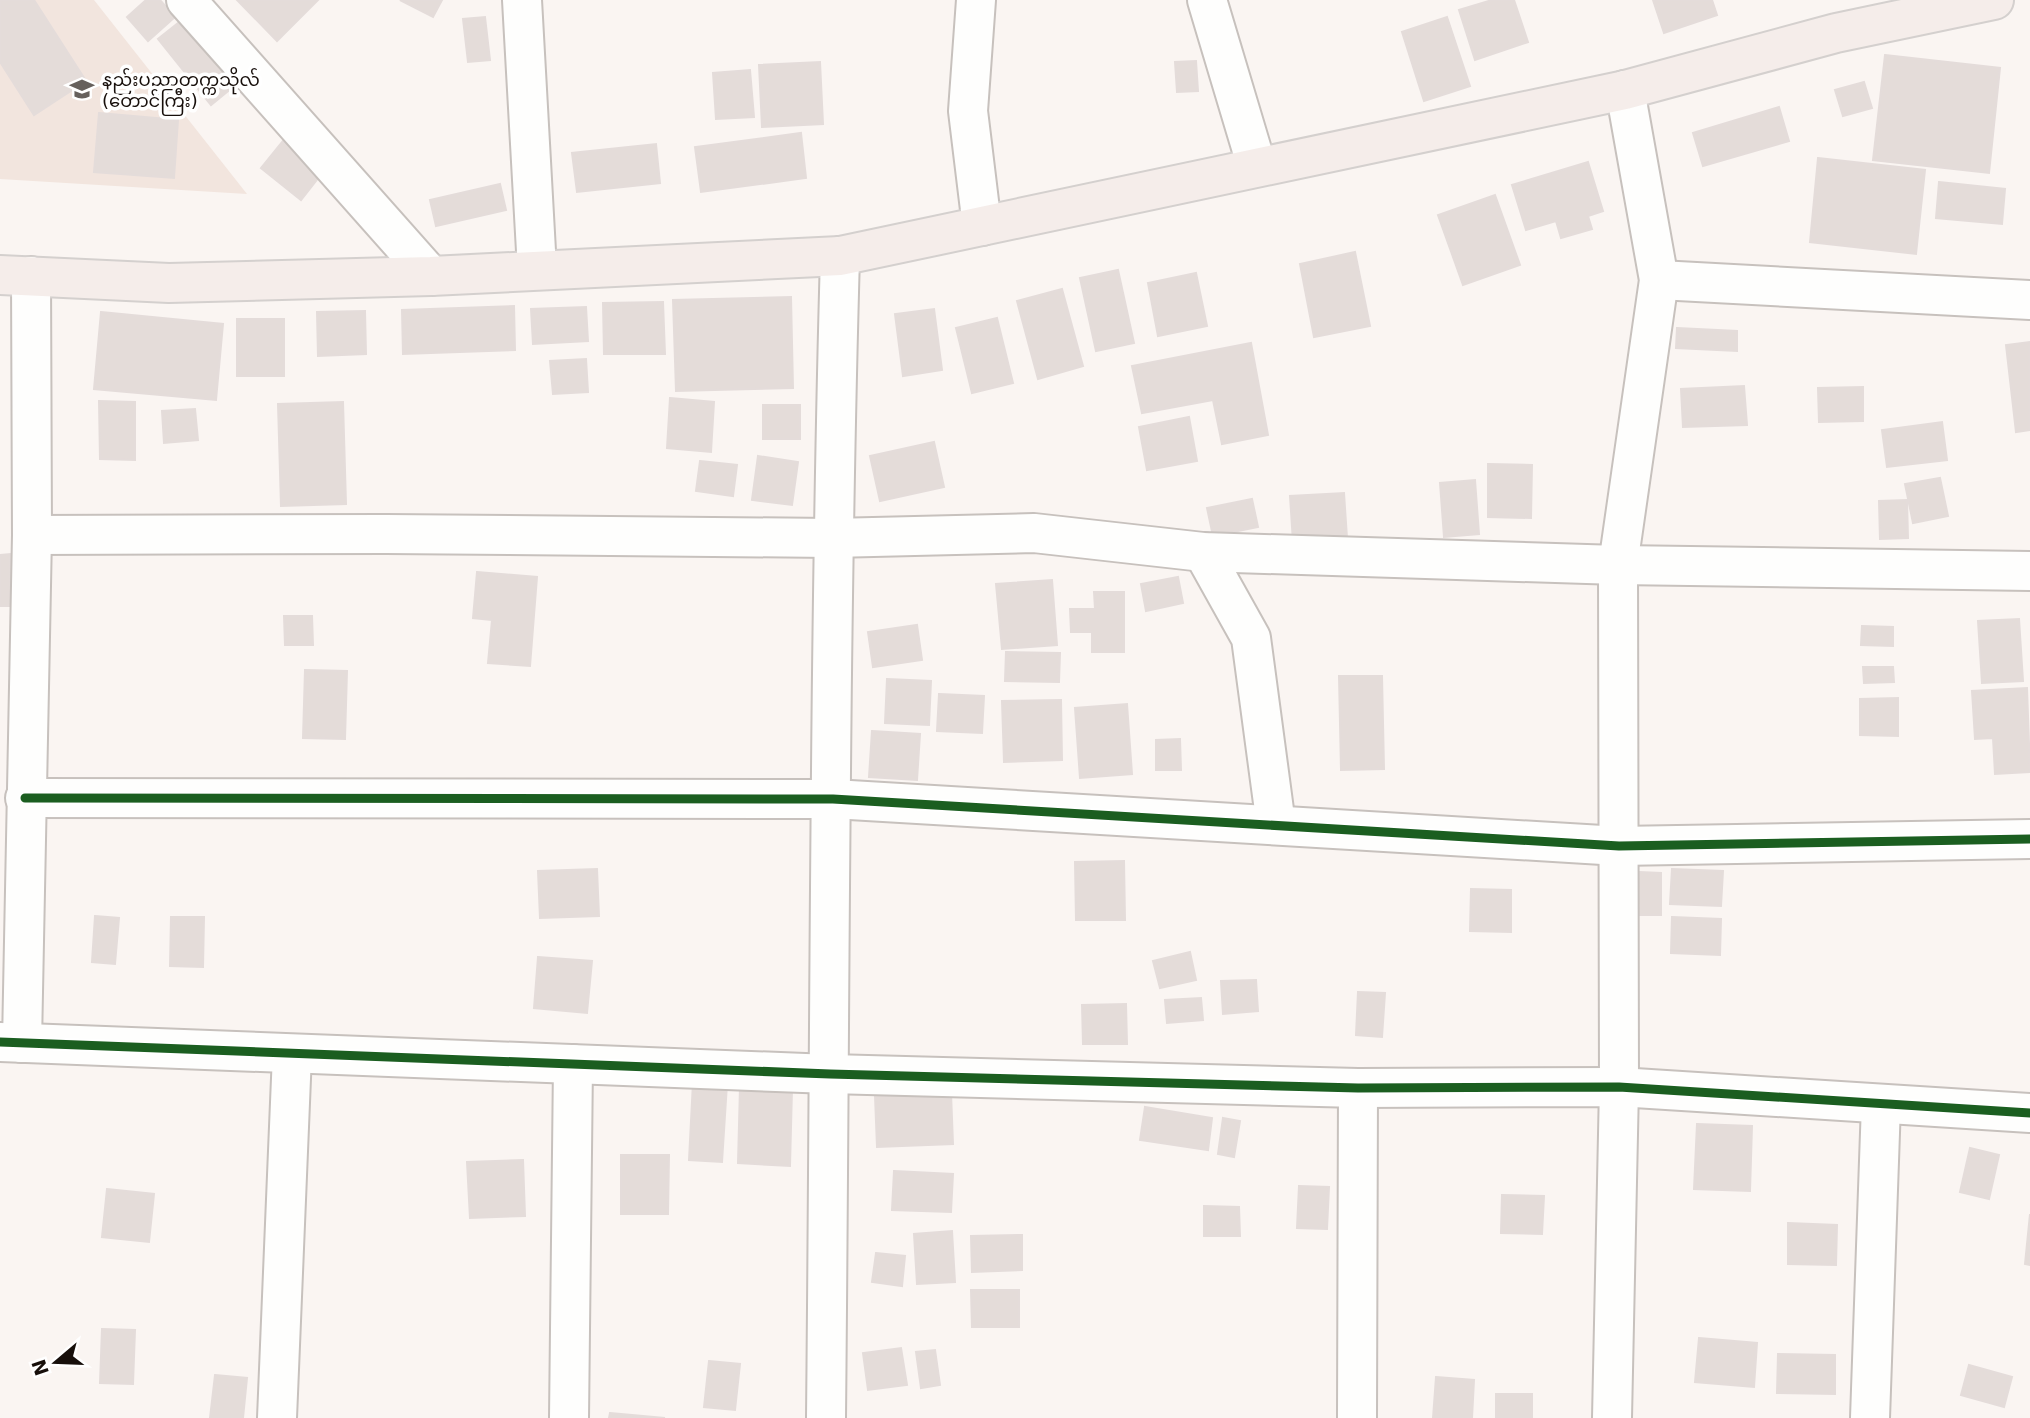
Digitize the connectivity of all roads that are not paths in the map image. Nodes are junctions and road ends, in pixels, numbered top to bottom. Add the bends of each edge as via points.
1 (186, 0) edge
2 (522, 0) edge
3 (976, 0) edge
4 (1207, 0) edge
5 (1994, 0) edge
6 (1625, 90) junction
7 (1257, 167) junction
8 (982, 226) junction
9 (840, 256) junction
10 (537, 269) junction
11 (16, 276) edge
12 (431, 276) junction
13 (1659, 280) junction
14 (2030, 300) edge
15 (32, 535) junction
16 (832, 538) junction
17 (1203, 552) junction
18 (1618, 565) junction
19 (2030, 571) edge
20 (25, 798) junction
21 (833, 799) junction
22 (1276, 825) junction
23 (2030, 839) edge
24 (1619, 846) junction
25 (11, 1043) edge
26 (292, 1054) junction
27 (573, 1064) junction
28 (830, 1074) junction
29 (1619, 1087) junction
30 (1358, 1088) junction
31 (1881, 1104) junction
32 (2030, 1113) edge
33 (277, 1418) edge
34 (569, 1418) edge
35 (826, 1418) edge
36 (1357, 1418) edge
37 (1612, 1418) edge
38 (1870, 1418) edge

1 - 12 street
2 - 10 street
3 - 8 street via 968,111
4 - 7 street
5 - 6 main road via 1836,33
6 - 7 main road
6 - 13 street
7 - 8 main road
8 - 9 main road
9 - 10 main road
9 - 16 street
10 - 12 main road
11 - 12 main road via 169,283
11 - 15 street
13 - 14 street
13 - 18 street
15 - 16 street
15 - 20 street
16 - 17 street via 1034,533
16 - 21 street
17 - 18 street
17 - 22 street via 1251,638
18 - 19 street
18 - 24 street
20 - 21 street
20 - 25 street
21 - 22 street
21 - 28 street
22 - 24 street
23 - 24 street
24 - 29 street
25 - 26 street
26 - 27 street
26 - 33 street
27 - 28 street
27 - 34 street
28 - 30 street
28 - 35 street
29 - 30 street
29 - 31 street
29 - 37 street
30 - 36 street
31 - 32 street
31 - 38 street

